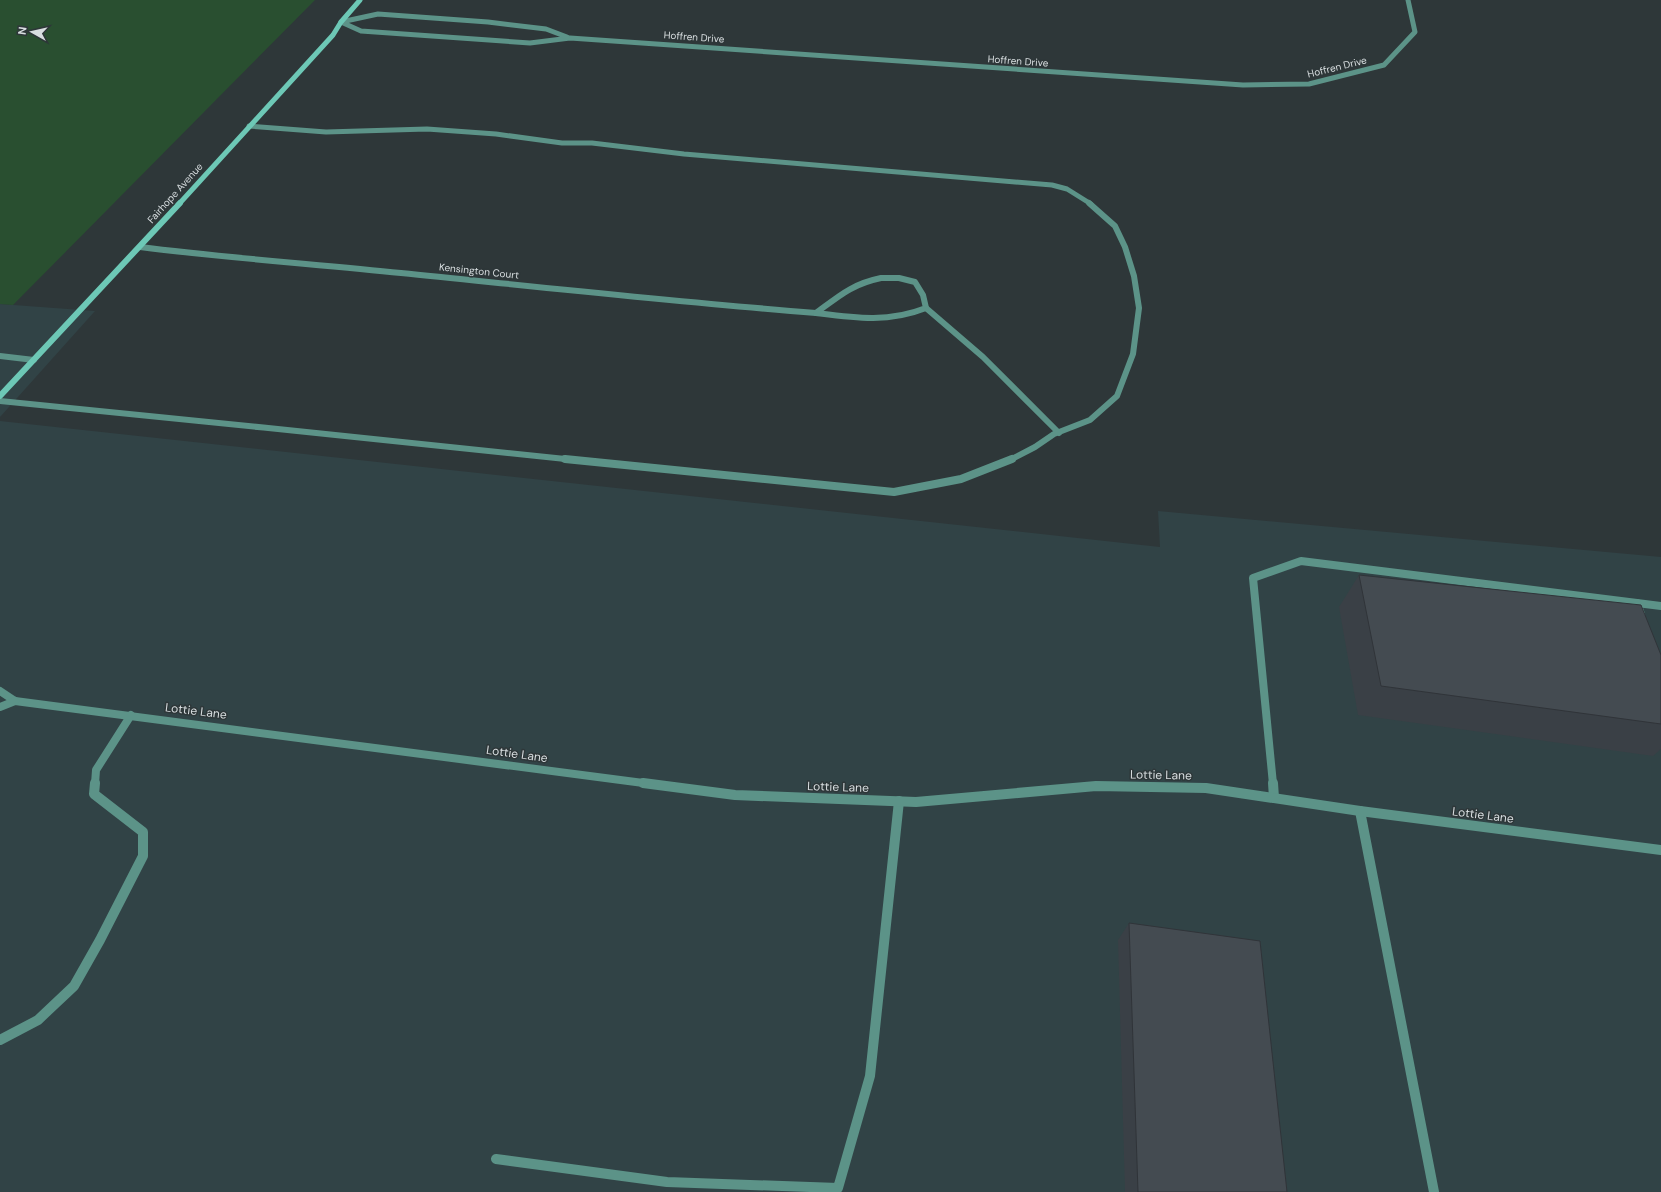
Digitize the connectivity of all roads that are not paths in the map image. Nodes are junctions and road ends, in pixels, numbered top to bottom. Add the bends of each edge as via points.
1 (360, 0) edge
2 (1408, 0) edge
3 (341, 22) junction
4 (570, 38) junction
5 (249, 126) junction
6 (140, 247) junction
7 (926, 308) junction
8 (816, 313) junction
9 (0, 356) edge
10 (34, 360) junction
11 (0, 396) edge
12 (0, 402) edge
13 (1059, 433) junction
14 (1637, 603) junction
15 (1661, 606) edge
16 (1646, 625) edge
17 (0, 691) edge
18 (15, 701) junction
19 (0, 707) edge
20 (131, 715) junction
21 (1274, 798) junction
22 (899, 801) junction
23 (1360, 811) junction
24 (1661, 850) edge
25 (0, 1040) edge
26 (496, 1159) dead end
27 (1434, 1192) edge

1 - 3 street, Fairhope Avenue
2 - 4 street, Hoffren Drive via 1415,32 1384,65 1309,84 1243,85
3 - 4 street, Hoffren Drive via 361,31 530,43
3 - 4 street, Hoffren Drive via 378,14 546,29
3 - 5 street, Fairhope Avenue via 333,35
5 - 6 street, Fairhope Avenue
5 - 13 street via 326,132 427,129 488,133 562,143 592,143 700,155 1052,185 1067,189 1091,204 1115,226 1126,246 1139,308 1133,354 1117,396 1090,420
6 - 8 street, Kensington Court via 221,257
6 - 10 street, Fairhope Avenue
7 - 8 street, Kensington Court via 899,318 852,318
7 - 8 street via 923,295 915,282 899,278 881,278 848,289
7 - 13 street via 983,357
9 - 10 street
10 - 11 street, Fairhope Avenue
12 - 13 street via 180,418 320,436 894,492 961,479 1011,460
14 - 15 street
14 - 16 street
14 - 21 street via 1301,562 1254,578
17 - 18 street, Lottie Lane
18 - 19 street, Lottie Lane
18 - 20 street, Lottie Lane
20 - 22 street, Lottie Lane via 735,794
20 - 25 street via 96,770 94,794 144,832 143,856 74,986 38,1020
21 - 22 street, Lottie Lane via 1206,788 1096,786 916,802
21 - 23 street, Lottie Lane
22 - 26 street via 870,1076 838,1188 667,1182
23 - 24 street, Lottie Lane
23 - 27 street

